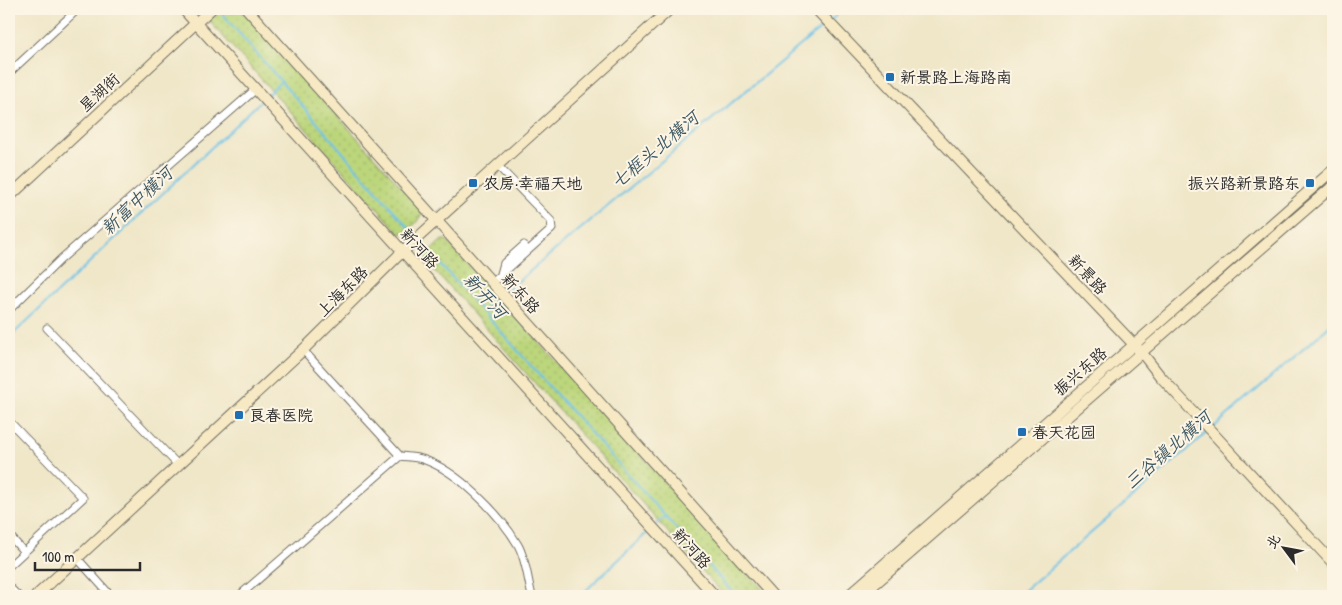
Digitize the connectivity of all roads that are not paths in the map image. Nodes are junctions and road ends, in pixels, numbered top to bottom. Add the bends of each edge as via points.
1 (78, 9) edge
2 (183, 9) edge
3 (247, 9) edge
4 (670, 9) edge
5 (816, 9) edge
6 (209, 10) edge
7 (196, 22) junction
8 (9, 73) edge
9 (262, 95) junction
10 (498, 166) junction
11 (1333, 170) edge
12 (1333, 186) edge
13 (9, 197) edge
14 (437, 221) junction
15 (524, 245) dead end
16 (403, 251) junction
17 (501, 274) junction
18 (494, 285) junction
19 (9, 310) edge
20 (46, 328) dead end
21 (1134, 344) junction
22 (303, 350) junction
23 (1142, 353) junction
24 (9, 421) edge
25 (400, 456) junction
26 (178, 465) junction
27 (9, 535) edge
28 (24, 552) junction
29 (77, 558) junction
30 (1333, 563) edge
31 (9, 566) edge
32 (9, 587) edge
33 (18, 596) edge
34 (36, 596) edge
35 (111, 596) edge
36 (239, 596) edge
37 (532, 596) edge
38 (715, 596) edge
39 (773, 596) edge
40 (848, 596) edge
41 (861, 596) edge

1 - 8 street
2 - 7 street, 新河路
3 - 14 street, 新东路
4 - 10 street, 上海东路
5 - 21 street, 新景路
6 - 7 street, 星湖街
7 - 9 street, 新河路
7 - 13 street, 星湖街
9 - 16 street, 新河路
9 - 19 street via 61,259
10 - 14 street, 上海东路
10 - 17 street via 551,221 552,229
11 - 21 street, 振兴东路
12 - 23 street, 振兴东路
14 - 16 street, 上海东路
14 - 18 street, 新东路
15 - 17 street via 504,263
16 - 22 street, 上海东路
16 - 38 street, 新河路
17 - 18 street
18 - 39 street, 新东路
20 - 26 street
21 - 23 street, 新景路
21 - 40 street, 振兴东路
22 - 25 street
22 - 26 street, 上海东路
23 - 30 street, 新景路
23 - 41 street, 振兴东路
24 - 28 street via 83,498
25 - 36 street
25 - 37 street via 423,459 470,488 490,508 519,546
26 - 29 street, 上海东路
27 - 28 street
28 - 31 street
29 - 34 street, 上海东路
29 - 35 street
32 - 33 street

